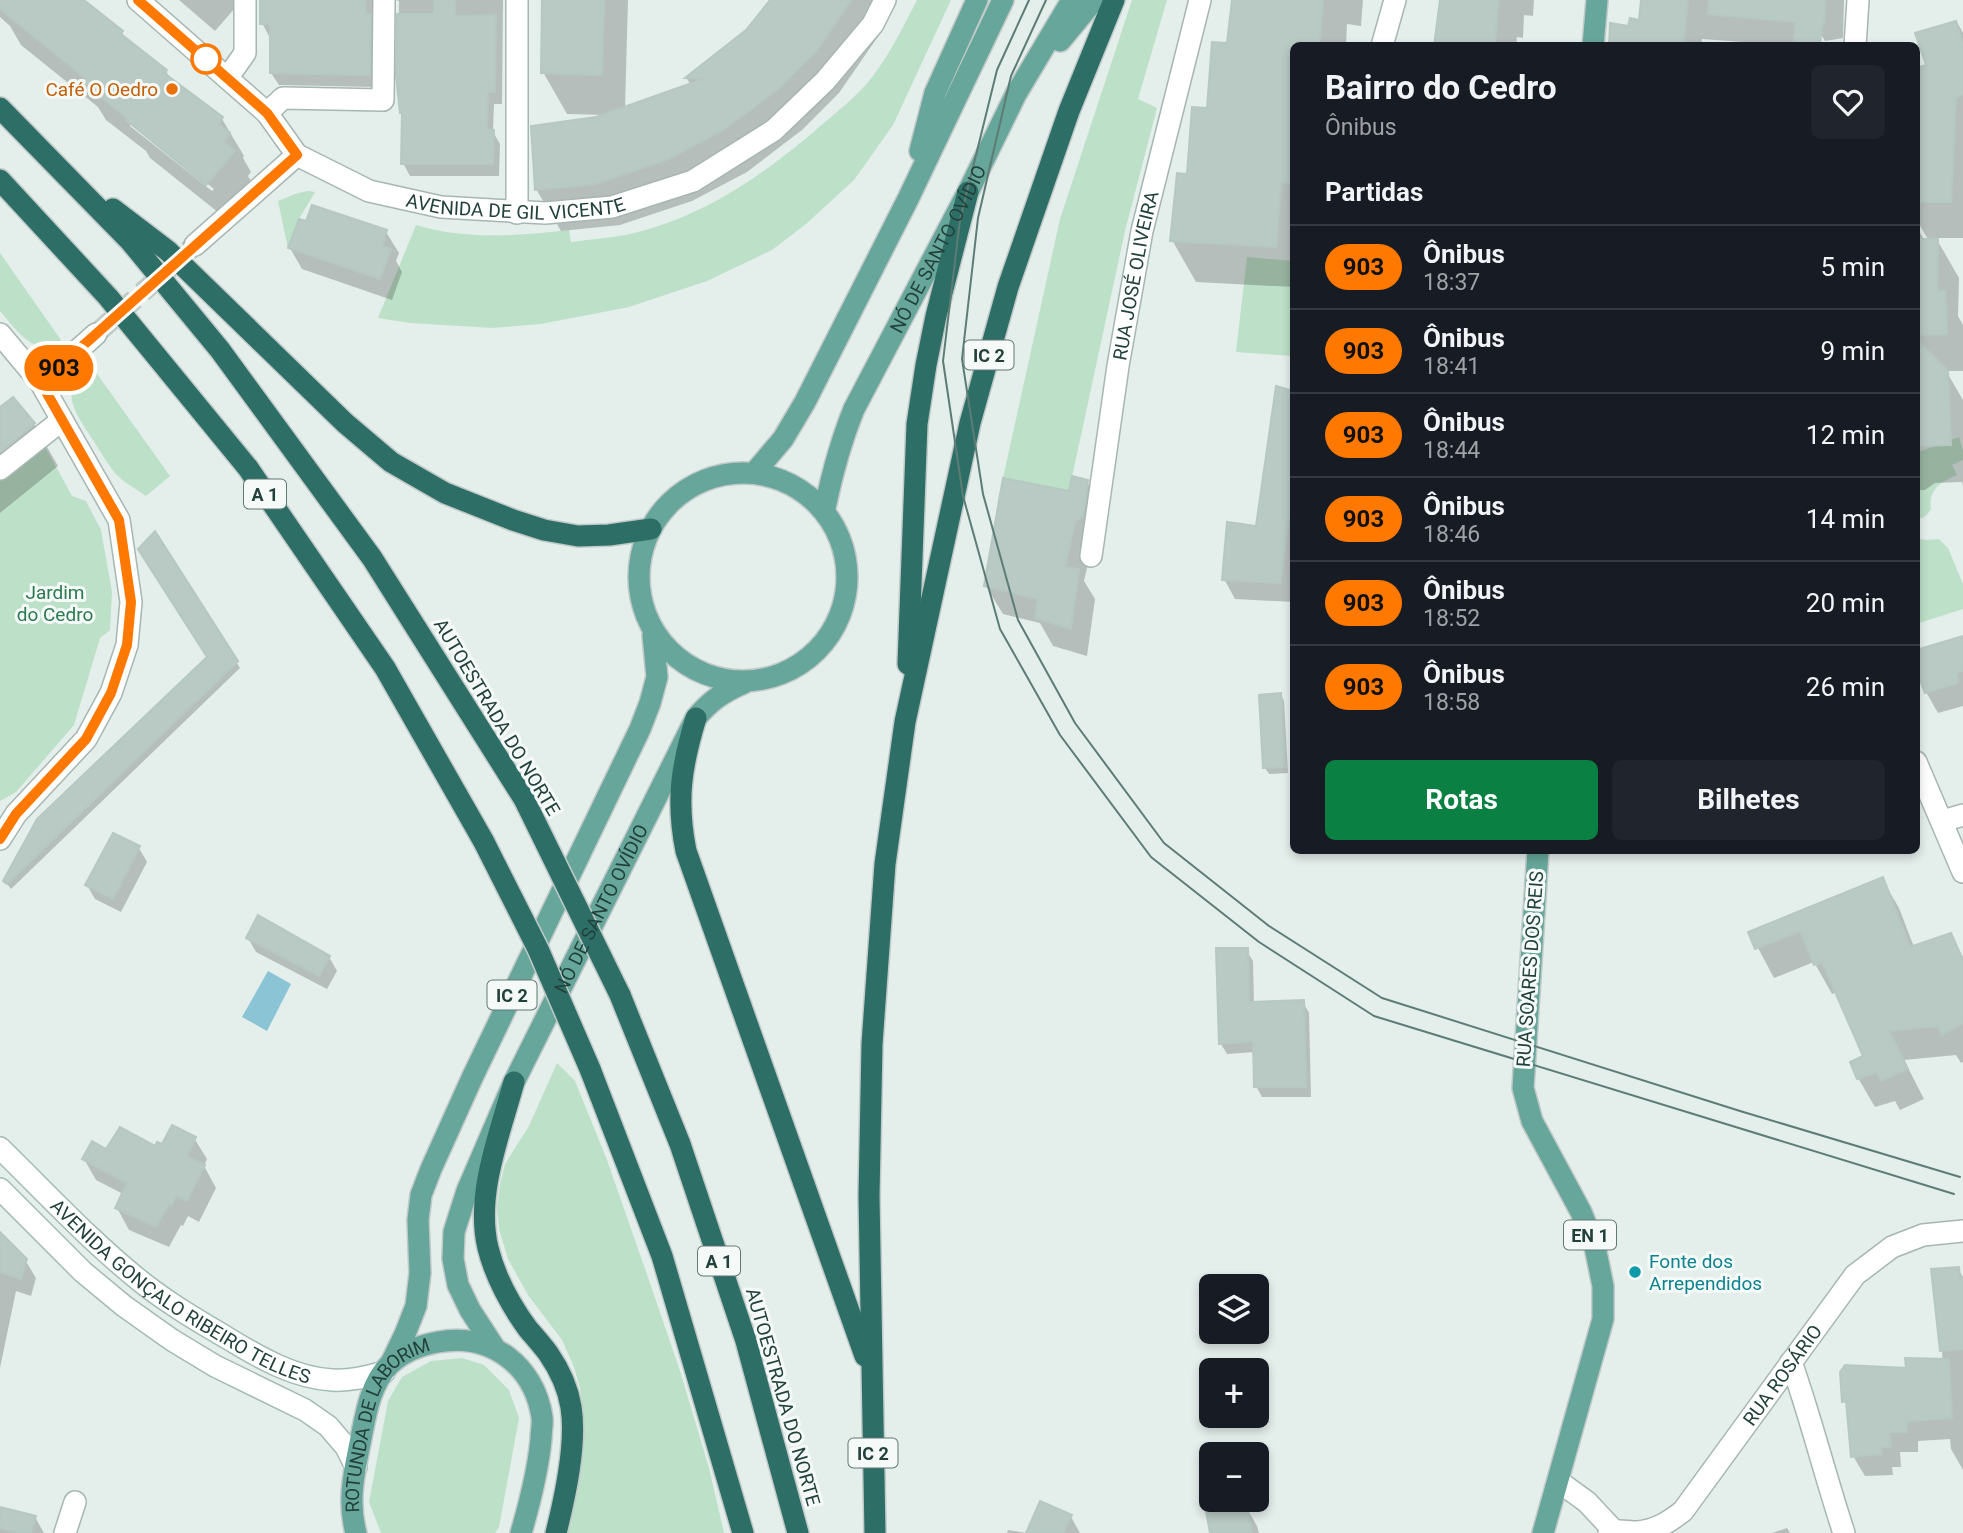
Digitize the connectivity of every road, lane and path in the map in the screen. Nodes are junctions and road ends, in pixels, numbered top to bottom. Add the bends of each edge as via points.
1 (138, 0) edge
2 (245, 0) edge
3 (384, 0) edge
4 (517, 0) edge
5 (885, 0) edge
6 (977, 0) edge
7 (1003, 0) edge
8 (1072, 0) edge
9 (1094, 0) edge
10 (1114, 0) edge
11 (1200, 0) edge
12 (1395, 0) edge
13 (1597, 0) edge
14 (1858, 0) edge
15 (1383, 42) edge
16 (1593, 42) edge
17 (1856, 42) edge
18 (228, 77) junction
19 (1016, 94) junction
20 (0, 108) edge
21 (267, 113) junction
22 (297, 155) junction
23 (56, 165) junction
24 (0, 180) edge
25 (968, 192) junction
26 (908, 199) junction
27 (517, 212) junction
28 (195, 246) tunnel mouth
29 (0, 334) edge
30 (96, 334) tunnel mouth
31 (41, 383) junction
32 (62, 419) junction
33 (0, 469) edge
34 (755, 472) junction
35 (825, 508) junction
36 (651, 529) junction
37 (1091, 556) dead end
38 (653, 635) junction
39 (744, 683) junction
40 (696, 718) junction
41 (905, 722) junction
42 (1920, 771) edge
43 (1963, 815) edge
44 (8, 818) edge
45 (1941, 821) junction
46 (0, 839) edge
47 (1538, 854) edge
48 (1963, 872) edge
49 (514, 1082) junction
50 (0, 1148) edge
51 (0, 1189) edge
52 (1963, 1231) edge
53 (494, 1347) junction
54 (1791, 1362) junction
55 (388, 1368) junction
56 (872, 1374) junction
57 (356, 1467) junction
58 (1558, 1481) junction
59 (75, 1502) dead end
60 (1612, 1532) edge
61 (65, 1533) edge
62 (356, 1533) edge
63 (521, 1533) edge
64 (556, 1533) edge
65 (743, 1533) edge
66 (798, 1533) edge
67 (875, 1533) edge
68 (1543, 1533) edge
69 (1844, 1533) edge

1 - 18 street, AVENIDA DE GIL VICENTE
2 - 18 street via 245,53
3 - 21 street via 383,100 283,98
4 - 27 street
5 - 27 street, AVENIDA DE GIL VICENTE via 873,24 774,130 694,181 612,207
6 - 26 main road via 935,93
7 - 26 main road
8 - 19 main road, NÓ DE SANTO OVÍDIO / IC 2
9 - 19 main road, IC 2
10 - 41 highway, IC 2 via 1069,111 1008,287 970,422
11 - 37 street, RUA JOSÉ OLIVEIRA via 1142,231
12 - 15 street
13 - 16 main road
14 - 17 street
18 - 21 street, AVENIDA DE GIL VICENTE
19 - 25 main road, NÓ DE SANTO OVÍDIO / IC 2
20 - 23 highway, AUTOESTRADA DO NORTE / A 1
21 - 22 street, AVENIDA DE GIL VICENTE
22 - 27 street, AVENIDA DE GIL VICENTE via 369,191 441,207
22 - 28 street
23 - 36 highway via 168,251 391,462 445,493 544,530 578,536
23 - 66 highway, AUTOESTRADA DO NORTE / A 1, bridge via 131,242 220,350 372,558 524,799 620,995 680,1144 746,1341
24 - 65 highway, A 1, bridge via 108,297 248,468 384,668 484,842 538,948 662,1256
25 - 35 main road, NÓ DE SANTO OVÍDIO via 854,409
25 - 41 highway, IC 2 via 936,316 917,424
26 - 34 main road via 799,414
29 - 31 street
30 - 31 street
31 - 32 street
32 - 33 street
32 - 44 street via 119,520 131,602 127,645 111,693 86,739
34 - 35 main road via 787,482
34 - 36 main road via 701,482 682,493
35 - 39 main road via 843,542 847,565 839,615 824,641 799,666
36 - 38 main road via 640,579 642,604
38 - 39 main road via 671,656 691,669
38 - 55 main road, IC 2 via 657,677 640,729 472,1078 421,1195 416,1306
39 - 40 main road, NÓ DE SANTO OVÍDIO via 723,691
40 - 49 main road, NÓ DE SANTO OVÍDIO
40 - 56 highway via 684,756 680,800 686,851
41 - 56 highway, IC 2 via 885,864 872,1044
42 - 45 street
43 - 45 street
44 - 46 street
45 - 48 street
47 - 58 main road, RUA SOARES DOS REIS / EN 1 via 1522,1088 1532,1121 1581,1212 1603,1286 1602,1319
49 - 53 main road, NÓ DE SANTO OVÍDIO via 454,1232 458,1285
49 - 64 highway via 484,1196 484,1221 488,1249 505,1291 549,1354 571,1406 571,1446
50 - 55 street, AVENIDA GONÇALO RIBEIRO TELLES via 144,1284 248,1351 321,1379 350,1381
51 - 57 street, AVENIDA GONÇALO RIBEIRO TELLES via 124,1306 215,1366 305,1410 328,1426
52 - 54 street, RUA ROSÁRIO via 1923,1235 1892,1247 1855,1275
53 - 55 main road, ROTUNDA DE LABORIM via 444,1341 415,1348
53 - 63 main road, ROTUNDA DE LABORIM via 528,1380 542,1419 540,1450
54 - 60 street, RUA ROSÁRIO via 1683,1511 1652,1530
54 - 69 street
55 - 57 main road, ROTUNDA DE LABORIM via 370,1399
56 - 67 highway, IC 2
57 - 62 main road, ROTUNDA DE LABORIM via 351,1494
58 - 60 street, RUA ROSÁRIO via 1587,1502
58 - 68 main road, EN 1
59 - 61 street

